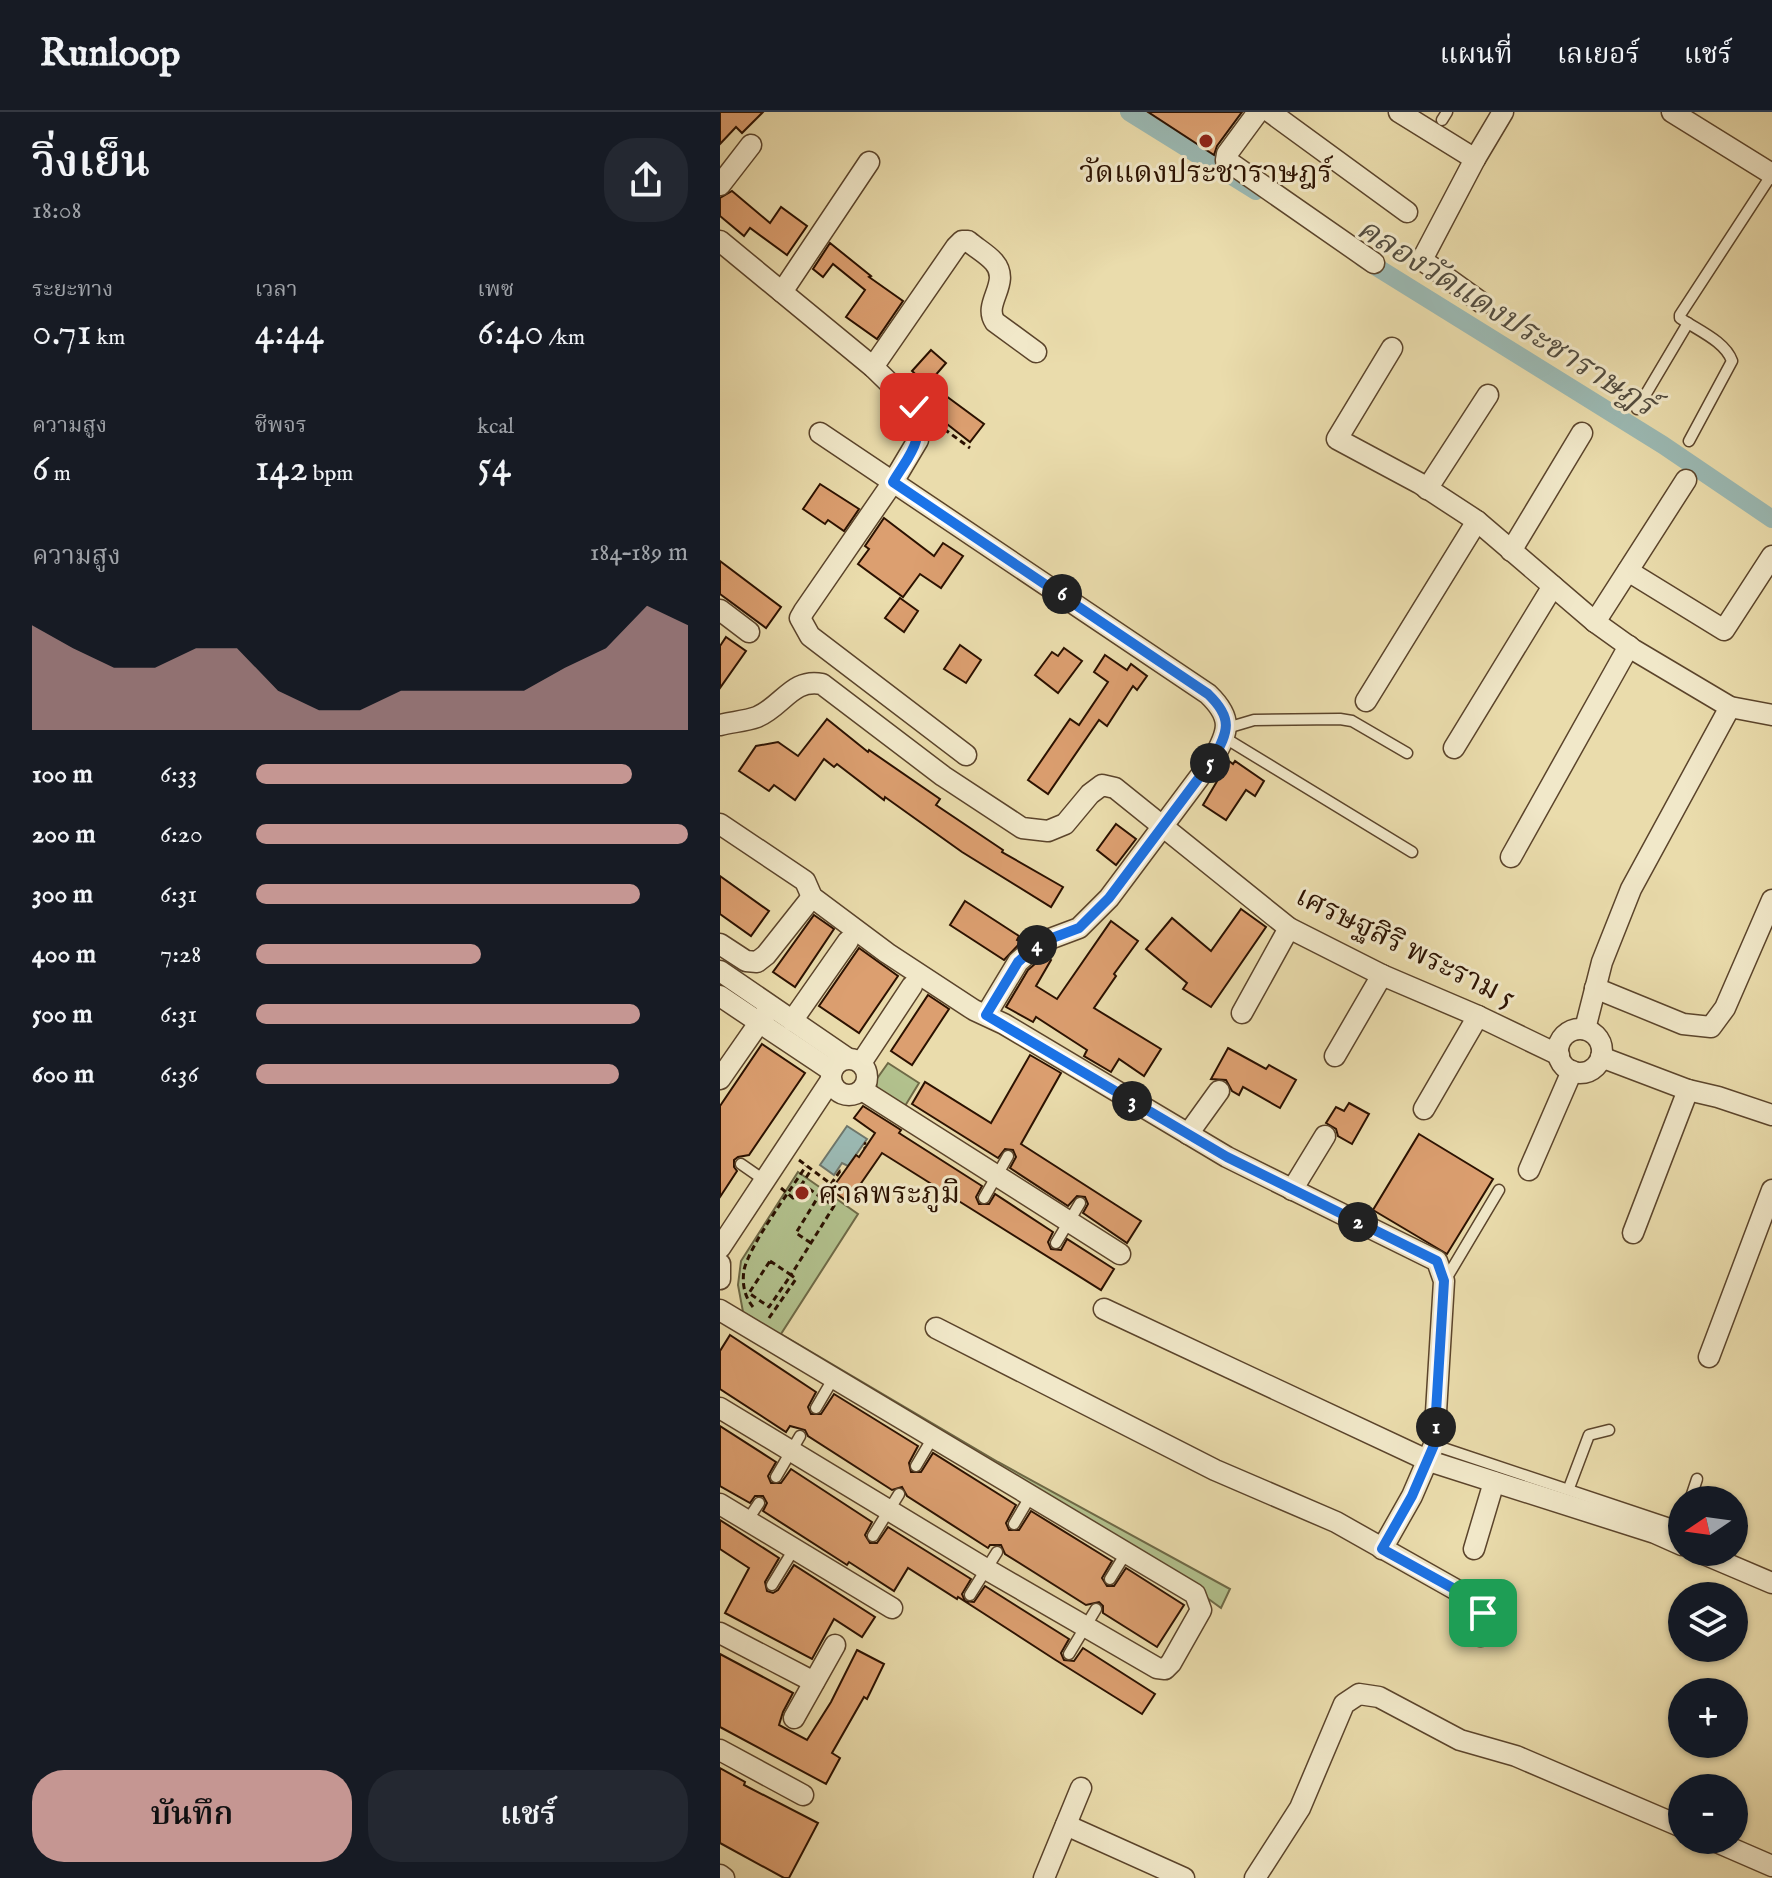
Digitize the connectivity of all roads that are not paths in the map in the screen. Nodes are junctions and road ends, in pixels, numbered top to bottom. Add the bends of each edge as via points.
1 (1258, 112) edge
2 (1270, 112) edge
3 (1399, 112) edge
4 (1503, 112) edge
5 (1672, 112) edge
6 (751, 145) dead end
7 (1475, 159) junction
8 (869, 162) dead end
9 (1772, 174) edge
10 (720, 185) edge
11 (1407, 212) dead end
12 (720, 241) edge
13 (1374, 263) dead end
14 (782, 292) junction
15 (1482, 303) dead end
16 (1688, 323) junction
17 (1392, 348) dead end
18 (1036, 352) dead end
19 (873, 367) junction
20 (1488, 395) dead end
21 (1637, 409) dead end
22 (820, 433) dead end
23 (1582, 433) dead end
24 (1689, 441) dead end
25 (1686, 480) dead end
26 (893, 482) junction
27 (1427, 489) junction
28 (1477, 521) junction
29 (1511, 551) junction
30 (1772, 556) edge
31 (1628, 571) junction
32 (1553, 586) junction
33 (723, 618) edge
34 (1595, 622) junction
35 (749, 632) dead end
36 (1629, 646) junction
37 (1366, 701) dead end
38 (1730, 707) junction
39 (1772, 715) edge
40 (720, 725) edge
41 (1226, 733) junction
42 (1454, 748) dead end
43 (1407, 753) dead end
44 (966, 755) dead end
45 (720, 824) edge
46 (1162, 827) junction
47 (1412, 852) dead end
48 (1511, 857) dead end
49 (812, 897) junction
50 (1772, 900) edge
51 (1289, 928) junction
52 (848, 941) dead end
53 (720, 944) edge
54 (720, 971) edge
55 (1382, 975) junction
56 (912, 986) dead end
57 (1595, 988) junction
58 (720, 996) edge
59 (771, 1005) junction
60 (1242, 1013) dead end
61 (986, 1015) junction
62 (1478, 1016) junction
63 (792, 1021) junction
64 (759, 1023) junction
65 (1585, 1029) junction
66 (1335, 1056) dead end
67 (1601, 1057) junction
68 (1566, 1063) junction
69 (843, 1068) junction
70 (720, 1079) edge
71 (862, 1090) junction
72 (1688, 1090) junction
73 (1219, 1091) dead end
74 (1424, 1109) dead end
75 (1772, 1115) edge
76 (1188, 1134) junction
77 (1325, 1136) dead end
78 (1008, 1156) dead end
79 (741, 1164) dead end
80 (1529, 1170) dead end
81 (997, 1176) junction
82 (764, 1180) junction
83 (1292, 1190) junction
84 (1499, 1190) dead end
85 (1772, 1190) edge
86 (984, 1198) dead end
87 (1080, 1203) dead end
88 (1069, 1221) junction
89 (1633, 1233) dead end
90 (1056, 1243) dead end
91 (720, 1248) edge
92 (1120, 1254) dead end
93 (1444, 1281) junction
94 (1104, 1309) dead end
95 (720, 1310) edge
96 (936, 1328) dead end
97 (1709, 1357) dead end
98 (833, 1379) junction
99 (720, 1408) edge
100 (816, 1408) dead end
101 (1609, 1430) dead end
102 (932, 1439) junction
103 (796, 1444) junction
104 (1432, 1453) junction
105 (916, 1466) dead end
106 (776, 1477) dead end
107 (1697, 1479) dead end
108 (1494, 1482) junction
109 (1695, 1486) edge
110 (1569, 1488) junction
111 (1030, 1497) junction
112 (894, 1502) junction
113 (759, 1503) dead end
114 (720, 1504) edge
115 (747, 1521) junction
116 (1668, 1522) edge
117 (1014, 1524) dead end
118 (873, 1536) dead end
119 (1668, 1539) edge
120 (794, 1549) junction
121 (1382, 1549) junction
122 (1474, 1549) dead end
123 (1126, 1553) junction
124 (992, 1560) junction
125 (1732, 1566) edge
126 (1110, 1579) dead end
127 (1772, 1583) edge
128 (772, 1585) dead end
129 (970, 1595) dead end
130 (892, 1608) dead end
131 (1090, 1618) junction
132 (720, 1633) edge
133 (1481, 1636) dead end
134 (835, 1645) dead end
135 (1069, 1654) dead end
136 (814, 1682) junction
137 (794, 1718) dead end
138 (720, 1750) edge
139 (1081, 1788) dead end
140 (803, 1795) dead end
141 (1668, 1821) edge
142 (1066, 1825) junction
143 (1744, 1854) edge
144 (1772, 1866) edge
145 (1044, 1878) edge
146 (1184, 1878) edge
147 (1255, 1878) edge

1 - 13 street via 1226,160
2 - 11 street
3 - 7 street
4 - 7 street
5 - 9 street
6 - 10 street
7 - 15 street via 1424,256 1426,263
8 - 14 street
9 - 16 lane via 1682,311 1680,318
12 - 14 street
14 - 19 street
16 - 21 lane
16 - 24 lane via 1718,343 1732,361
17 - 27 street via 1337,439
18 - 19 street via 990,316 1000,288 998,269 962,241
19 - 26 street via 914,407 919,424 918,440
20 - 27 street
22 - 26 street
23 - 29 street
25 - 31 street
26 - 41 street via 1208,694 1219,704
26 - 44 street via 800,618 810,636
27 - 28 street
28 - 29 street
28 - 37 street
29 - 32 street
30 - 31 street via 1724,630
31 - 34 street
32 - 34 street
32 - 42 street
33 - 35 street
34 - 36 street
36 - 38 street
36 - 48 street
38 - 39 street
38 - 57 street via 1631,889
40 - 46 street, เศรษฐสิริ พระราม 5 via 757,717 809,681 822,684 1022,828 1048,831 1065,824 1102,785 1115,788
41 - 43 lane via 1254,720 1340,719
41 - 46 street
41 - 47 lane
45 - 49 street via 805,881
46 - 51 street, เศรษฐสิริ พระราม 5
46 - 61 street via 1109,898 1079,928 1039,943 1018,962
49 - 53 street via 757,962
49 - 61 street via 887,953
50 - 57 street via 1725,1008 1711,1027 1683,1024
51 - 55 street, เศรษฐสิริ พระราม 5
51 - 60 street
52 - 63 street
54 - 59 street
55 - 62 street, เศรษฐสิริ พระราม 5
55 - 66 street
56 - 69 street
57 - 65 street
58 - 64 street
59 - 63 street
59 - 64 street
61 - 76 street
62 - 68 street, เศรษฐสิริ พระราม 5
62 - 74 street
63 - 69 street
64 - 69 street
64 - 70 street
65 - 67 street via 1597,1037
65 - 68 street via 1565,1035 1559,1048
67 - 68 street via 1586,1072
67 - 72 street
68 - 80 street
69 - 71 street via 867,1076
69 - 71 street via 836,1089 852,1095
69 - 82 street
71 - 81 street
72 - 75 street
72 - 89 street
73 - 76 street
76 - 83 street
77 - 83 street
78 - 81 lane
79 - 82 lane
81 - 86 lane
81 - 88 street
82 - 91 street
83 - 93 street via 1432,1258
84 - 93 lane
85 - 97 street
87 - 88 lane
88 - 90 lane
88 - 92 street
93 - 104 street
94 - 104 street
95 - 98 street
96 - 121 street
98 - 100 lane
98 - 102 street
99 - 103 street
101 - 110 lane via 1589,1435
102 - 105 lane
102 - 111 street
103 - 106 lane
103 - 112 street
104 - 108 street
104 - 110 lane
104 - 121 street
107 - 109 lane
108 - 119 street
108 - 122 street
110 - 116 lane
111 - 117 lane
111 - 123 street
112 - 118 lane
112 - 124 street
113 - 115 lane
114 - 115 street
115 - 120 street
120 - 128 lane
120 - 130 street via 849,1577
121 - 133 street via 1476,1601 1483,1613
123 - 126 lane
123 - 131 street via 1195,1594 1201,1606 1171,1663 1157,1668
124 - 129 lane
124 - 131 street
125 - 127 street
131 - 135 lane
132 - 136 street
134 - 136 street
136 - 137 street
138 - 140 street
139 - 142 street
141 - 147 street via 1516,1756 1460,1740 1379,1697 1359,1694 1344,1704 1300,1808
142 - 145 street
142 - 146 street
143 - 144 street

